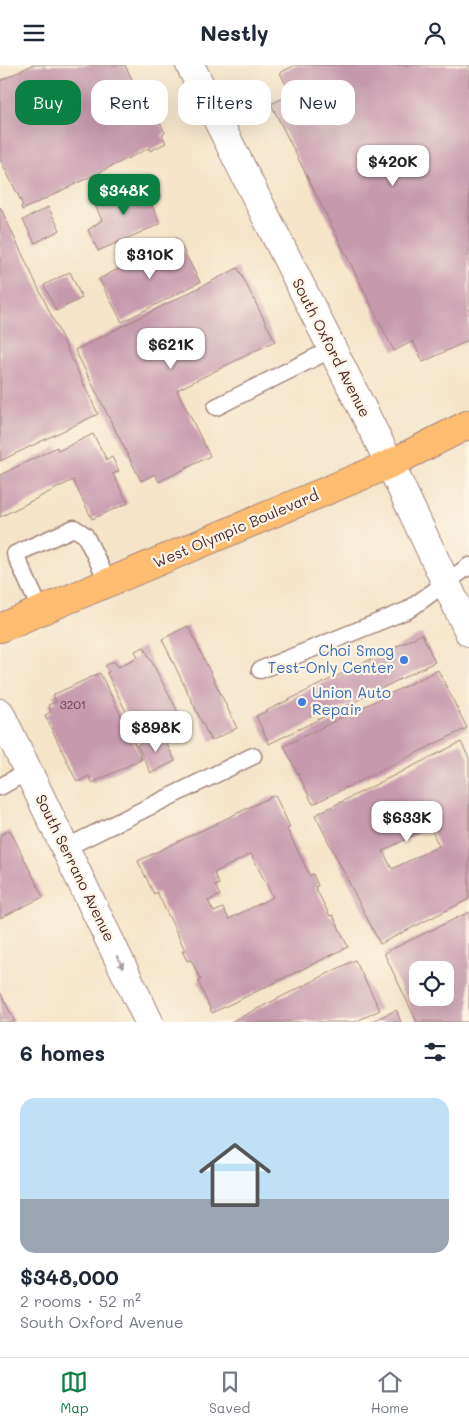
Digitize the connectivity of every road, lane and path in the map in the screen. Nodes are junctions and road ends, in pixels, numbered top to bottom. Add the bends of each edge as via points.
1 (190, 65) edge
2 (332, 349) junction
3 (216, 407) dead end
4 (469, 425) edge
5 (390, 464) junction
6 (469, 566) edge
7 (445, 581) junction
8 (108, 582) junction
9 (41, 611) junction
10 (0, 628) edge
11 (469, 632) edge
12 (260, 670) dead end
13 (0, 713) edge
14 (253, 756) dead end
15 (28, 771) junction
16 (0, 787) edge
17 (65, 848) junction
18 (149, 1022) edge

1 - 2 street, South Oxford Avenue
2 - 3 lane
2 - 5 street, South Oxford Avenue
4 - 5 main road, West Olympic Boulevard
5 - 7 street, South Oxford Avenue
5 - 8 main road, West Olympic Boulevard
6 - 7 lane
7 - 11 street, South Oxford Avenue
7 - 12 lane via 408,610
8 - 9 main road, West Olympic Boulevard
8 - 9 lane via 85,535 74,528 15,554
9 - 10 main road, West Olympic Boulevard
13 - 15 street, South Serrano Avenue
14 - 17 lane
15 - 16 lane
15 - 17 street, South Serrano Avenue
17 -> 18 street, South Serrano Avenue

